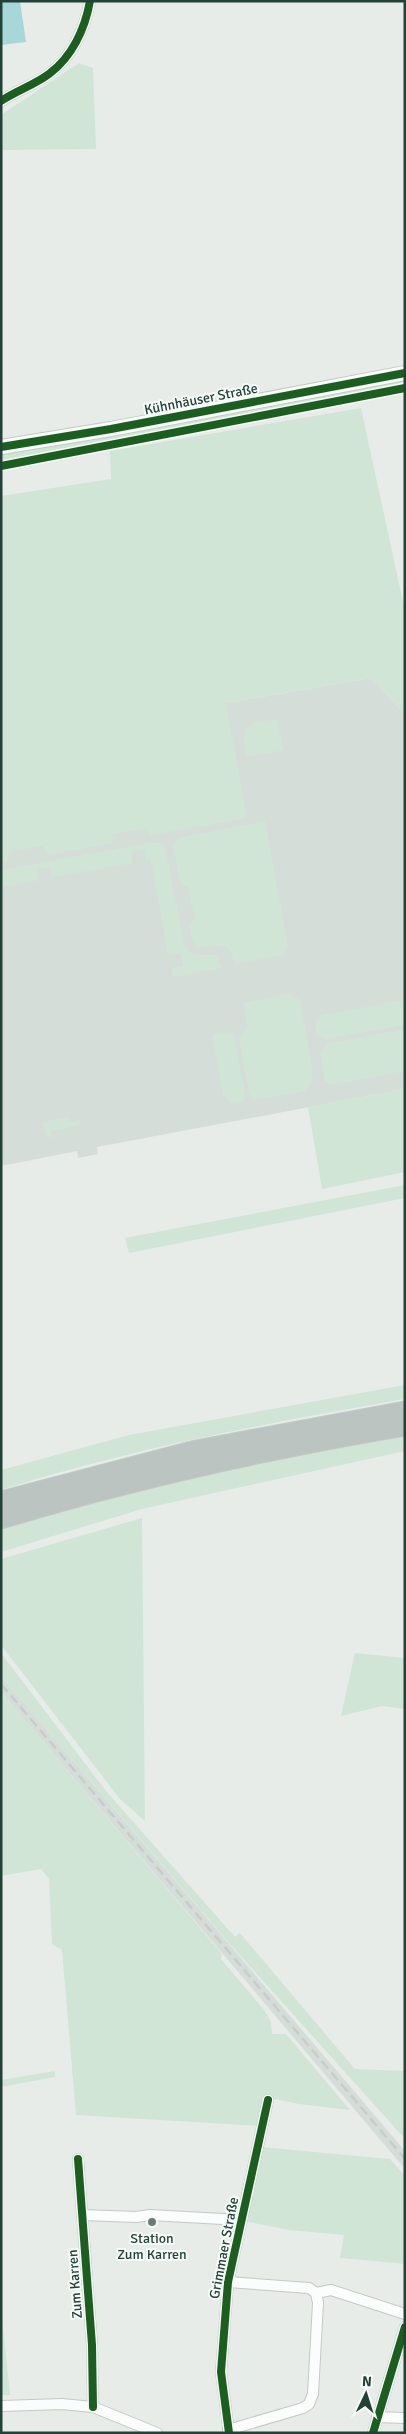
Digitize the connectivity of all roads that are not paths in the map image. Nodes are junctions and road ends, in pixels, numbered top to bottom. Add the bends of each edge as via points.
1 (90, 1) edge
2 (1, 101) edge
3 (405, 373) edge
4 (1, 447) edge
5 (405, 1412) edge
6 (405, 1426) edge
7 (1, 1501) edge
8 (1, 1519) edge
9 (268, 2100) dead end
10 (78, 2159) dead end
11 (83, 2216) junction
12 (241, 2220) junction
13 (228, 2282) junction
14 (316, 2293) junction
15 (405, 2314) edge
16 (405, 2327) edge
17 (400, 2358) edge
18 (1, 2406) edge
19 (93, 2407) junction
20 (377, 2417) junction
21 (405, 2418) edge
22 (228, 2432) edge
23 (157, 2433) edge
24 (373, 2433) edge

1 - 2 street via 79,37 64,60 48,75
3 - 4 street, Kühnhäuser Straße
5 - 7 highway via 196,1450
6 - 8 highway via 206,1465
9 - 12 street, Grimmaer Straße
10 - 11 street, Zum Karren
11 - 12 street via 150,2215
11 - 19 street, Zum Karren
12 - 13 street, Grimmaer Straße
13 - 14 street via 309,2288
13 - 22 street, Grimmaer Straße via 221,2372
14 - 15 street via 331,2290
14 - 22 street via 313,2394 309,2404
16 - 17 street
17 - 20 street
18 - 19 street via 62,2404
19 - 23 street
20 - 21 street
20 - 24 street

